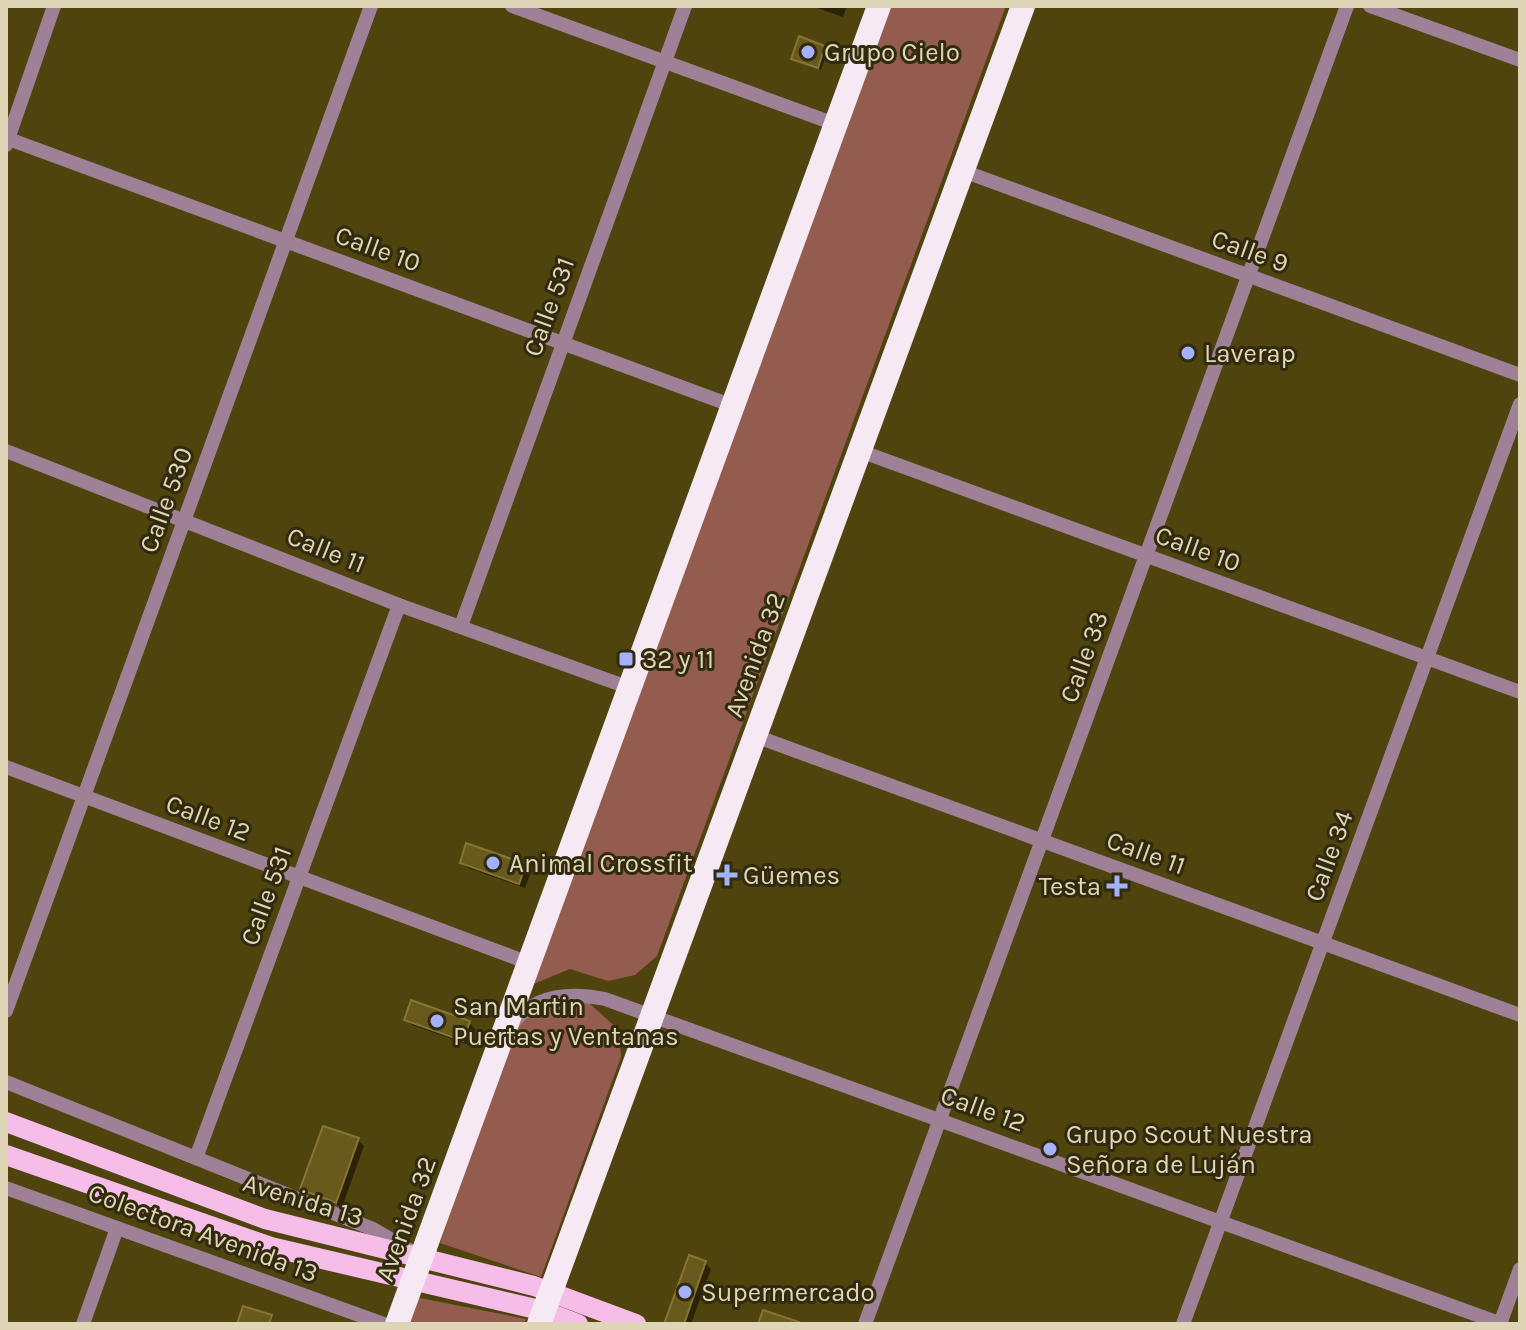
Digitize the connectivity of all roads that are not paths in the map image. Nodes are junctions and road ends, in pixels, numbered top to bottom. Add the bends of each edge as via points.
1 (54, 6) edge
2 (371, 6) edge
3 (512, 6) edge
4 (685, 6) edge
5 (879, 6) edge
6 (1023, 6) edge
7 (1347, 6) edge
8 (1370, 6) edge
9 (1520, 60) edge
10 (665, 63) junction
11 (835, 124) junction
12 (7, 140) edge
13 (963, 171) junction
14 (288, 242) junction
15 (1249, 276) junction
16 (561, 343) junction
17 (1520, 375) edge
18 (1520, 404) edge
19 (733, 406) junction
20 (6, 451) edge
21 (860, 451) junction
22 (184, 520) junction
23 (1146, 555) junction
24 (399, 605) junction
25 (461, 626) junction
26 (1427, 658) junction
27 (630, 688) junction
28 (1520, 692) edge
29 (755, 736) junction
30 (6, 767) edge
31 (86, 797) junction
32 (1042, 840) junction
33 (298, 878) junction
34 (1323, 943) junction
35 (529, 963) junction
36 (6, 1011) edge
37 (653, 1015) junction
38 (1520, 1015) edge
39 (502, 1038) junction
40 (6, 1082) edge
41 (940, 1119) junction
42 (6, 1122) edge
43 (6, 1155) edge
44 (196, 1158) junction
45 (6, 1188) edge
46 (1220, 1221) junction
47 (117, 1228) junction
48 (422, 1257) junction
49 (1520, 1269) edge
50 (412, 1282) junction
51 (545, 1309) edge
52 (83, 1324) edge
53 (384, 1324) edge
54 (397, 1324) edge
55 (578, 1324) edge
56 (636, 1324) edge
57 (865, 1324) edge
58 (1183, 1324) edge
59 (1501, 1324) edge

1 - 12 street
2 - 14 street, Calle 530
3 - 10 street
4 - 10 street, Calle 531
5 - 11 highway, Avenida 32
6 - 13 highway, Avenida 32
7 - 15 street, Calle 33
8 - 9 street
10 - 11 street
10 - 16 street, Calle 531
11 - 19 highway, Avenida 32
12 - 14 street, Calle 10
13 - 15 street, Calle 9
13 - 21 highway, Avenida 32
14 - 16 street, Calle 10
14 - 22 street, Calle 530
15 - 17 street, Calle 9
15 - 23 street, Calle 33
16 - 19 street, Calle 10
16 - 25 street, Calle 531
18 - 26 street, Calle 34
19 - 27 highway, Avenida 32
20 - 22 street, Calle 11
21 - 23 street, Calle 10
21 - 29 highway, Avenida 32
22 - 24 street, Calle 11
22 - 31 street, Calle 530
23 - 26 street, Calle 10
23 - 32 street, Calle 33
24 - 25 street, Calle 11
24 - 33 street, Calle 531
25 - 27 street, Calle 11
26 - 28 street, Calle 10
26 - 34 street, Calle 34
27 - 35 highway, Avenida 32
29 - 32 street, Calle 11
29 - 37 highway, Avenida 32
30 - 31 street, Calle 12
31 - 33 street, Calle 12
31 - 36 street, Calle 530
32 - 34 street, Calle 11
32 - 41 street, Calle 33
33 - 35 street, Calle 12
33 - 44 street, Calle 531
34 - 38 street, Calle 11
34 - 46 street, Calle 34
35 - 39 highway, Avenida 32
37 - 39 street, Calle 12 via 605,999 565,995 530,1006
37 - 41 street, Calle 12
37 - 51 highway, Avenida 32
39 - 48 highway, Avenida 32
40 - 44 street
41 - 46 street, Calle 12
41 - 57 street, Calle 33
42 - 48 main road, Avenida 13 via 265,1219
43 - 50 main road, Avenida 13 via 271,1247
44 - 48 street via 373,1229
45 - 47 street, Colectora Avenida 13
46 - 58 street, Calle 34
46 - 59 street, Calle 12
47 - 52 street
47 - 53 street, Colectora Avenida 13
48 - 50 highway, Avenida 32
48 - 51 main road, Avenida 13
49 - 59 street
50 - 51 main road, Avenida 13
50 - 54 highway, Avenida 32
51 - 55 main road, Avenida 13
51 - 56 main road, Avenida 13

